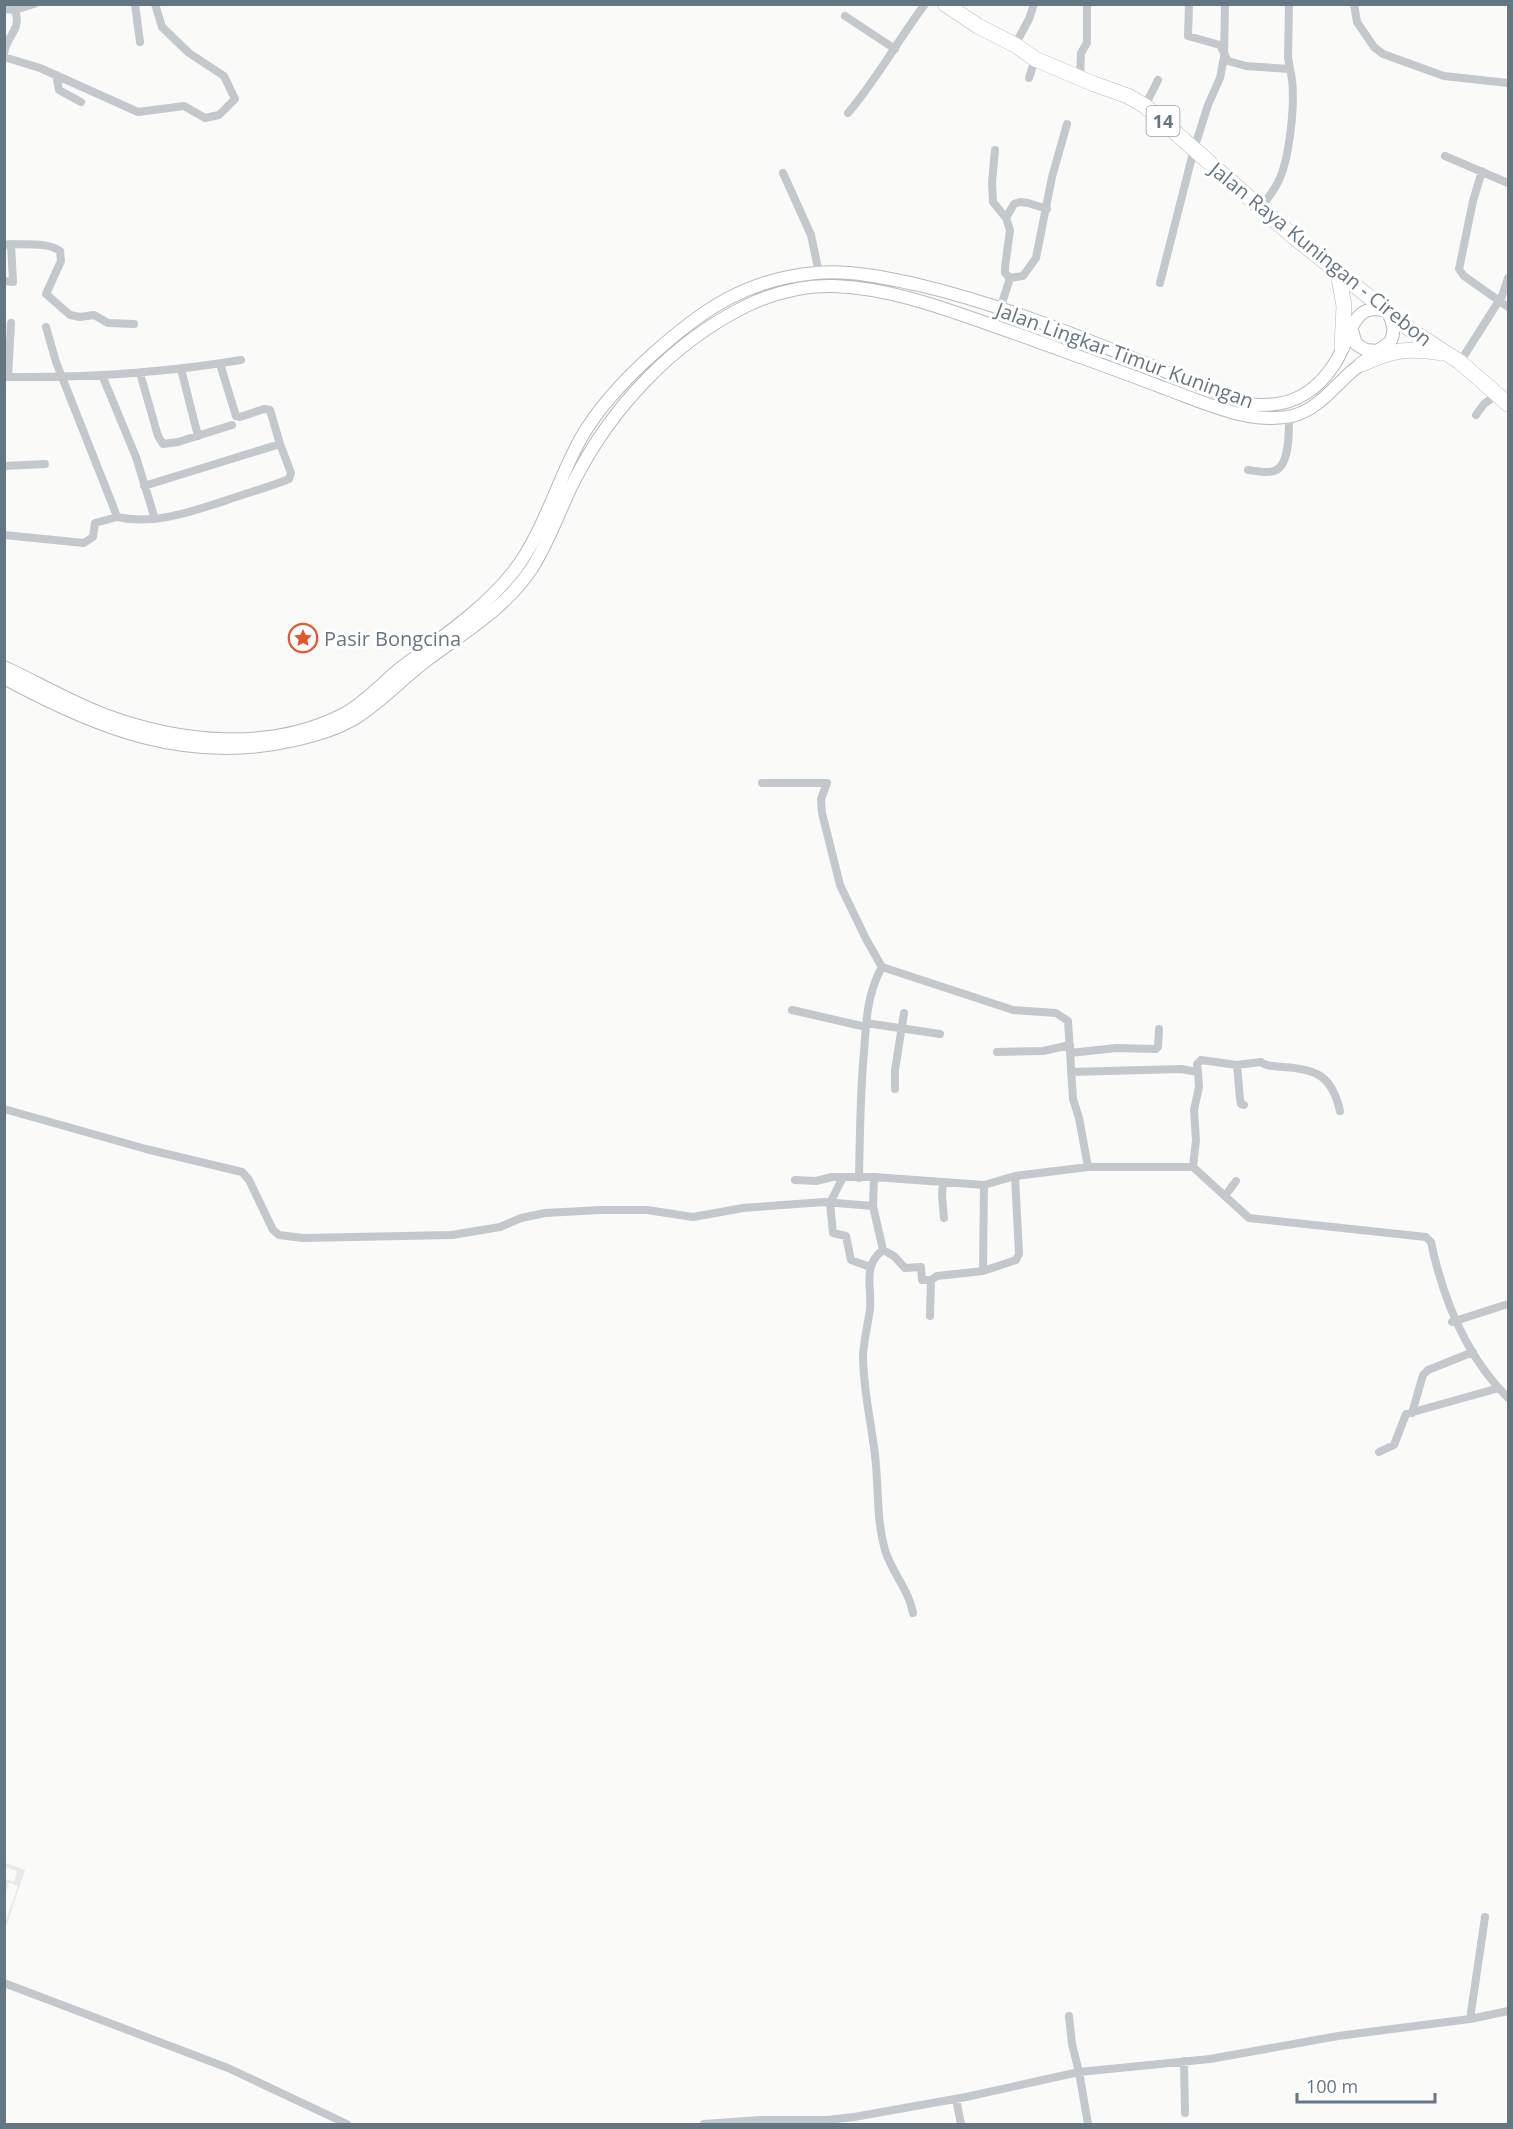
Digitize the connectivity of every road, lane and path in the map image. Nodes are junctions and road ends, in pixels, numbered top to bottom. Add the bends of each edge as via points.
1 (34, 4) edge
2 (135, 4) edge
3 (155, 4) edge
4 (925, 4) edge
5 (945, 4) edge
6 (1034, 4) edge
7 (1088, 4) edge
8 (1189, 4) edge
9 (1225, 4) edge
10 (1289, 4) edge
11 (1354, 4) edge
12 (4, 9) edge
13 (15, 10) junction
14 (844, 16) dead end
15 (140, 42) dead end
16 (1015, 45) junction
17 (895, 50) junction
18 (4, 55) edge
19 (1224, 57) junction
20 (1035, 59) junction
21 (1290, 69) junction
22 (56, 75) junction
23 (1029, 78) dead end
24 (1080, 78) junction
25 (1158, 80) dead end
26 (1509, 83) edge
27 (81, 102) dead end
28 (1145, 106) junction
29 (848, 113) dead end
30 (1068, 124) dead end
31 (1194, 149) junction
32 (995, 150) dead end
33 (1445, 156) dead end
34 (1482, 171) junction
35 (783, 173) dead end
36 (1509, 183) edge
37 (1261, 208) junction
38 (1047, 209) junction
39 (1006, 219) junction
40 (8, 244) edge
41 (1338, 272) junction
42 (819, 273) junction
43 (1010, 278) junction
44 (1509, 278) edge
45 (4, 281) edge
46 (1161, 283) dead end
47 (1498, 300) junction
48 (1509, 307) edge
49 (1002, 308) junction
50 (1388, 312) junction
51 (11, 323) dead end
52 (134, 324) dead end
53 (995, 326) junction
54 (46, 327) dead end
55 (1351, 327) junction
56 (1378, 351) junction
57 (1340, 353) junction
58 (1454, 358) junction
59 (241, 360) dead end
60 (220, 363) junction
61 (181, 369) junction
62 (1356, 369) junction
63 (140, 373) junction
64 (102, 375) junction
65 (6, 377) edge
66 (62, 378) junction
67 (1502, 399) edge
68 (1476, 415) dead end
69 (1289, 416) junction
70 (232, 425) dead end
71 (198, 436) junction
72 (280, 444) junction
73 (45, 464) dead end
74 (4, 466) edge
75 (1248, 470) dead end
76 (144, 486) junction
77 (117, 517) junction
78 (155, 519) junction
79 (4, 535) edge
80 (4, 667) edge
81 (4, 678) edge
82 (762, 783) dead end
83 (882, 967) junction
84 (792, 1010) dead end
85 (904, 1013) dead end
86 (866, 1025) junction
87 (902, 1028) junction
88 (1159, 1029) dead end
89 (940, 1034) dead end
90 (1070, 1049) junction
91 (997, 1052) dead end
92 (1236, 1065) junction
93 (1071, 1072) junction
94 (1198, 1072) junction
95 (896, 1089) dead end
96 (1244, 1105) dead end
97 (4, 1109) edge
98 (1340, 1111) dead end
99 (1088, 1167) junction
100 (1193, 1167) junction
101 (1016, 1176) junction
102 (874, 1177) junction
103 (860, 1178) junction
104 (842, 1179) junction
105 (795, 1180) dead end
106 (1236, 1181) dead end
107 (943, 1183) junction
108 (984, 1185) junction
109 (1225, 1196) junction
110 (830, 1203) junction
111 (873, 1206) junction
112 (944, 1218) dead end
113 (883, 1250) junction
114 (870, 1267) junction
115 (983, 1271) junction
116 (931, 1280) junction
117 (1509, 1304) edge
118 (930, 1316) dead end
119 (1453, 1322) junction
120 (1473, 1352) junction
121 (1499, 1388) junction
122 (1509, 1398) edge
123 (1412, 1413) junction
124 (1379, 1452) dead end
125 (913, 1613) dead end
126 (1485, 1917) dead end
127 (4, 1983) edge
128 (1509, 2011) edge
129 (1069, 2016) dead end
130 (1470, 2019) junction
131 (1184, 2061) junction
132 (1080, 2072) junction
133 (956, 2098) junction
134 (1185, 2113) dead end
135 (347, 2124) edge
136 (704, 2124) edge
137 (961, 2124) edge
138 (1088, 2124) edge

1 - 13 street
2 - 15 street
3 - 22 street via 162,27 196,59 224,75 235,99 219,115 205,118 184,106 138,112
4 - 17 street
5 - 16 highway, Jalan Raya Kuningan - Cirebon / 14
6 - 16 street
7 - 24 street via 1087,43 1081,53
8 - 19 street via 1188,36 1220,45
9 - 19 street
10 - 21 street
11 - 26 street via 1357,22 1374,48 1383,54 1444,76
12 - 13 street
13 - 18 street via 16,31
14 - 17 street
16 - 20 highway, Jalan Raya Kuningan - Cirebon / 14
17 - 29 street
18 - 22 street
19 - 21 street via 1246,66
19 - 31 street
20 - 23 street
20 - 24 highway, Jalan Raya Kuningan - Cirebon / 14
21 - 37 street via 1292,111 1286,160 1278,183
22 - 27 street via 59,90
24 - 28 highway, Jalan Raya Kuningan - Cirebon / 14
25 - 28 street
28 - 31 highway, Jalan Raya Kuningan - Cirebon / 14
30 - 38 street
31 - 37 highway, Jalan Raya Kuningan - Cirebon / 14
31 - 46 street
32 - 39 street via 993,202
33 - 34 street
34 - 36 street
34 - 47 street via 1459,269
35 - 42 street via 811,235
37 - 41 highway, Jalan Raya Kuningan - Cirebon / 14
38 - 39 street via 1020,202 1014,204
38 - 43 street via 1036,258 1023,276
39 - 43 street via 1010,230 1005,273
40 - 45 street via 13,282
40 - 52 street via 60,251 61,261 46,294 70,315 94,315 108,323
41 - 50 highway, Jalan Raya Kuningan - Cirebon / 14
41 - 57 highway via 1344,306
42 - 49 main road, Jalan Lingkar Timur Kuningan via 898,280
42 - 80 main road, Jalan Lingkar Timur Kuningan via 770,282 720,302 686,325 621,383 582,437 514,571 467,620 398,670 367,698 327,722 271,736 196,738 103,714
43 - 49 street
44 - 47 street
47 - 48 street
47 - 58 street
49 - 53 street
49 - 57 main road, Jalan Lingkar Timur Kuningan via 1248,404 1263,406 1284,404 1310,391 1327,375
50 - 55 main road, Jalan Lingkar Timur Kuningan via 1370,308
50 - 56 main road, Jalan Lingkar Timur Kuningan via 1394,335
50 - 58 highway, Jalan Raya Kuningan - Cirebon / 14
51 - 65 street
53 - 69 main road, Jalan Lingkar Timur Kuningan via 1233,412
53 - 81 main road, Jalan Lingkar Timur Kuningan via 948,309 835,286 782,293 725,318 681,347 611,419 575,478 531,569 496,609 355,719 314,735 225,750 155,741 101,724
54 - 66 street
55 - 56 main road via 1356,344
55 - 57 main road, Jalan Lingkar Timur Kuningan
56 - 62 main road, Jalan Lingkar Timur Kuningan
57 - 62 main road
58 - 62 highway via 1414,350 1387,353
58 - 67 highway, Jalan Raya Kuningan - Cirebon / 14
59 - 60 street
60 - 61 street
60 - 72 street via 236,416 270,410
61 - 63 street
61 - 71 street
62 - 69 main road, Jalan Lingkar Timur Kuningan via 1308,410
63 - 64 street
63 - 71 street via 158,436 164,444
64 - 66 street
64 - 76 street
65 - 66 street
66 - 77 street
67 - 68 street via 1484,404
69 - 75 street via 1288,447 1279,468
70 - 71 street
72 - 76 street
72 - 78 street via 291,473 289,479 199,509
73 - 74 street
76 - 78 street
77 - 78 street
77 - 79 street via 95,524 93,537 84,543
82 - 83 street via 827,783 821,799 822,813 840,885
83 - 86 street via 874,981
83 - 90 street via 1012,1010 1056,1013 1068,1022
84 - 86 street
85 - 87 street
86 - 87 street
86 - 103 street
87 - 89 street
87 - 95 street
88 - 90 street via 1156,1049
90 - 91 street
90 - 93 street
92 - 94 street via 1201,1060
92 - 96 street
92 - 98 street via 1261,1062 1266,1066 1317,1072 1331,1085
93 - 94 street
93 - 99 street
94 - 100 street
97 - 110 street via 242,1172 273,1230 279,1235 303,1238 452,1235 500,1227 521,1218 569,1212 647,1210 693,1217
99 - 100 street
99 - 101 street
100 - 109 street
101 - 108 street
101 - 115 street via 1018,1258
102 - 103 street
102 - 107 street
102 - 111 street
103 - 104 street
104 - 105 street
104 - 110 street
106 - 109 street
107 - 108 street
107 - 112 street
108 - 115 street
109 - 119 street via 1249,1218 1426,1237 1431,1242
110 - 111 street
110 - 114 street via 833,1233 846,1236 851,1260
111 - 113 street
113 - 114 street
113 - 116 street via 905,1268 921,1267 922,1280
114 - 125 street via 870,1308 863,1352 879,1521 889,1559
115 - 116 street
116 - 118 street
117 - 119 street
119 - 120 street
120 - 121 street
120 - 123 street via 1428,1370
121 - 122 street
121 - 123 street
123 - 124 street via 1405,1416 1394,1445
126 - 130 street
127 - 135 street via 228,2068
128 - 130 street
129 - 132 street
130 - 131 street
131 - 132 street
131 - 134 street
132 - 133 street
132 - 138 street
133 - 136 street via 827,2120
133 - 137 street

